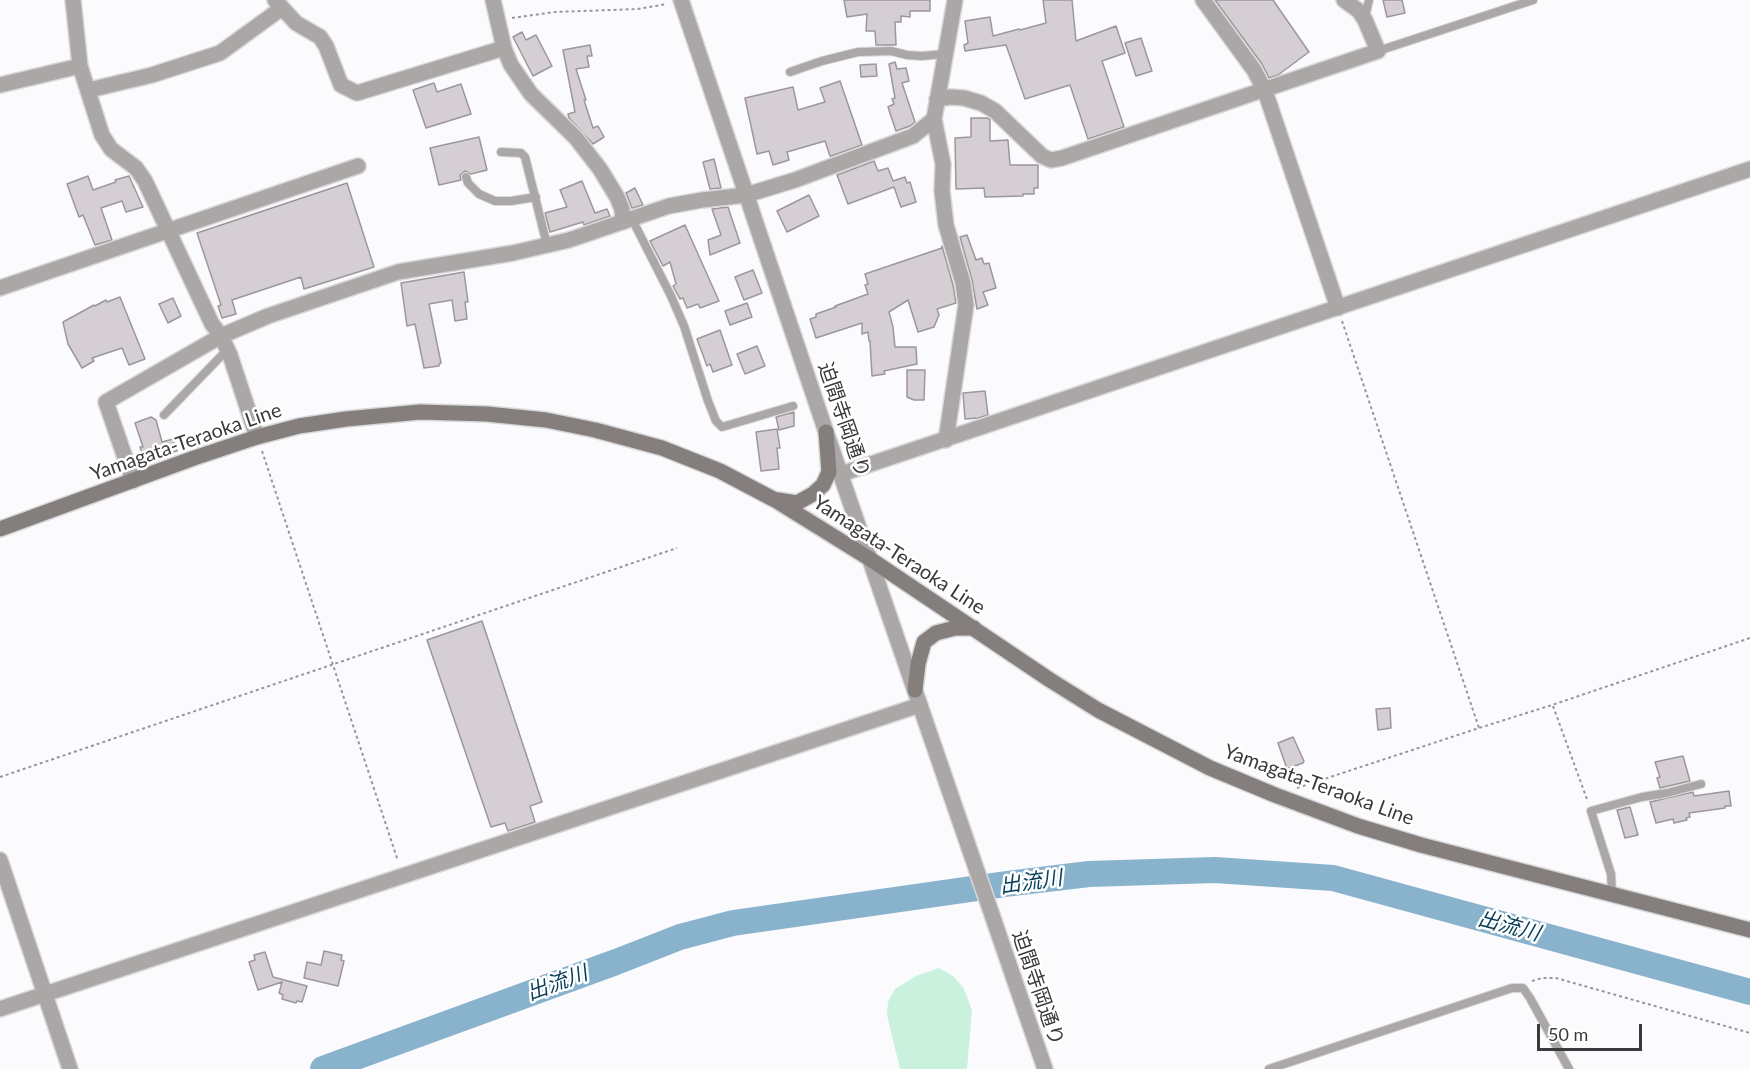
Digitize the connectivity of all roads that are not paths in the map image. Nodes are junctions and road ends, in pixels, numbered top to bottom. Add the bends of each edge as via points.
1 (73, 0) edge
2 (493, 0) edge
3 (955, 0) edge
4 (1203, 0) edge
5 (1344, 0) edge
6 (1369, 0) edge
7 (1533, 0) edge
8 (676, 1) edge
9 (279, 4) edge
10 (1365, 20) junction
11 (504, 48) junction
12 (1378, 51) junction
13 (945, 54) junction
14 (80, 66) junction
15 (790, 72) dead end
16 (0, 85) edge
17 (89, 90) junction
18 (1265, 91) junction
19 (937, 99) junction
20 (934, 119) junction
21 (501, 152) dead end
22 (358, 166) dead end
23 (1750, 169) edge
24 (465, 177) dead end
25 (747, 195) junction
26 (536, 196) junction
27 (628, 220) junction
28 (168, 231) junction
29 (547, 245) junction
30 (0, 288) edge
31 (1338, 308) junction
32 (224, 343) junction
33 (793, 406) dead end
34 (164, 415) dead end
35 (826, 432) junction
36 (257, 437) junction
37 (946, 440) junction
38 (841, 474) junction
39 (133, 481) junction
40 (775, 500) junction
41 (0, 529) edge
42 (870, 559) junction
43 (974, 628) junction
44 (915, 690) junction
45 (920, 705) junction
46 (1701, 784) dead end
47 (0, 860) edge
48 (1612, 893) junction
49 (1750, 930) edge
50 (45, 994) junction
51 (0, 1009) edge
52 (70, 1069) edge
53 (1045, 1069) edge
54 (1269, 1069) edge
55 (1569, 1069) edge

1 - 14 street
2 - 11 street
3 - 13 street
4 - 18 street
5 - 10 street
6 - 10 lane
7 - 12 lane
8 - 25 street, 迫間寺岡通り
9 - 11 street via 296,23 320,37 341,85 357,93
9 - 17 street via 220,53
10 - 12 street
11 - 27 street via 531,94 576,138 600,169
12 - 18 street
13 - 15 lane via 858,52
13 - 19 street
14 - 16 street
14 - 17 street
17 - 28 street via 102,135 111,149 146,181
18 - 19 street via 1051,160 981,103 964,98
18 - 31 street
19 - 20 street
20 - 25 street via 913,136
20 - 37 street via 943,164 946,225 966,305
21 - 26 lane via 521,153 525,157
22 - 28 street
23 - 31 street
24 - 26 lane via 479,194 495,201
25 - 27 street via 669,206
25 - 35 street, 迫間寺岡通り
26 - 29 lane
27 - 29 street
27 - 33 lane via 671,296 716,421 722,427
28 - 30 street
28 - 32 street
29 - 32 street via 398,272 268,316
31 - 37 street
32 - 34 lane
32 - 36 street
32 - 39 street via 106,402
35 - 38 street, 迫間寺岡通り
35 - 40 main road via 829,471 823,485 797,503
36 - 39 main road, Yamagata-Teraoka Line
36 - 40 main road, Yamagata-Teraoka Line via 299,426 420,412 546,420 662,448 720,471
37 - 38 street
38 - 42 street, 迫間寺岡通り
39 - 41 main road, Yamagata-Teraoka Line
40 - 42 main road, Yamagata-Teraoka Line
42 - 43 main road, Yamagata-Teraoka Line
42 - 44 street, 迫間寺岡通り
43 - 44 main road via 936,633 924,642
43 - 48 main road, Yamagata-Teraoka Line via 1098,710 1210,768 1358,826
44 - 45 street, 迫間寺岡通り
45 - 50 street
45 - 53 street, 迫間寺岡通り
46 - 48 lane via 1591,811 1611,874
47 - 50 street
48 - 49 main road, Yamagata-Teraoka Line
50 - 51 street
50 - 52 street
54 - 55 lane via 1512,988 1523,988

